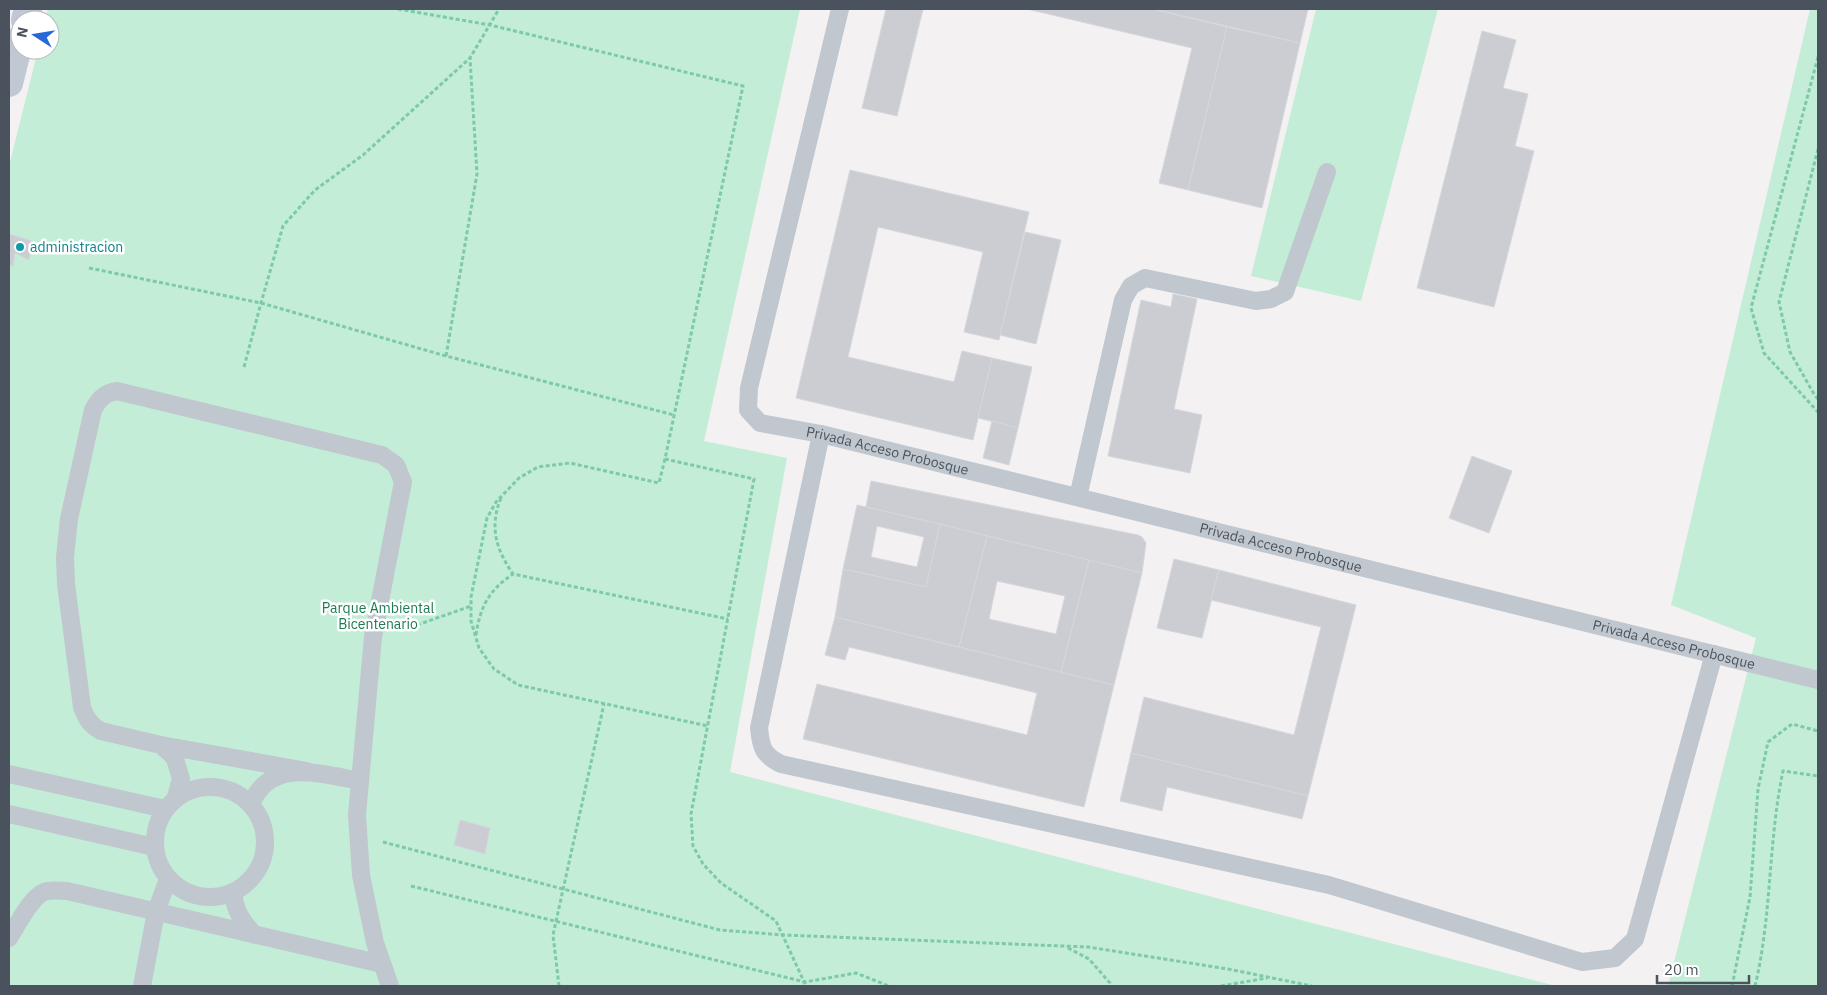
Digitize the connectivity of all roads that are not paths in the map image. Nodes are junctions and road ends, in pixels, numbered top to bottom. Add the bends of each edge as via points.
1 (840, 9) edge
2 (15, 60) edge
3 (9, 83) edge
4 (1327, 172) dead end
5 (821, 434) junction
6 (1078, 497) junction
7 (1714, 654) junction
8 (1818, 680) edge
9 (162, 746) junction
10 (307, 771) junction
11 (9, 774) edge
12 (360, 781) junction
13 (171, 803) junction
14 (251, 805) junction
15 (9, 814) edge
16 (154, 847) junction
17 (168, 879) junction
18 (232, 893) junction
19 (156, 912) junction
20 (255, 935) junction
21 (9, 938) edge
22 (382, 964) junction
23 (142, 986) edge
24 (390, 986) edge

1 - 5 lane, Privada Acceso Probosque via 749,388 748,410 760,422
2 - 3 main road
4 - 6 lane via 1285,292 1271,299 1256,301 1145,278 1130,286 1123,300
5 - 6 lane, Privada Acceso Probosque
5 - 7 lane via 759,728 761,746 769,758 781,764 1329,885 1582,962 1615,958 1635,940
6 - 7 lane, Privada Acceso Probosque
7 - 8 lane, Privada Acceso Probosque
9 - 10 lane
9 - 12 lane via 100,731 86,718 82,706 65,557 69,519 93,410 108,392 117,391 382,455 396,465 403,482 372,637
9 - 13 lane via 171,754 181,779
10 - 12 lane
10 - 14 lane via 276,777 263,786
11 - 13 lane
12 - 22 lane via 357,816 361,875
13 - 14 lane via 193,788 212,786 231,790
13 - 16 lane via 163,811 155,829
14 - 18 lane via 259,815 265,833 264,852 258,869 247,883
15 - 16 lane
16 - 17 lane via 158,864
17 - 18 lane via 182,890 198,896 215,898
17 - 19 lane
18 - 20 lane via 242,922
19 - 20 lane
19 - 21 lane via 67,891 45,891 36,897
19 - 23 lane
20 - 22 lane
22 - 24 lane

